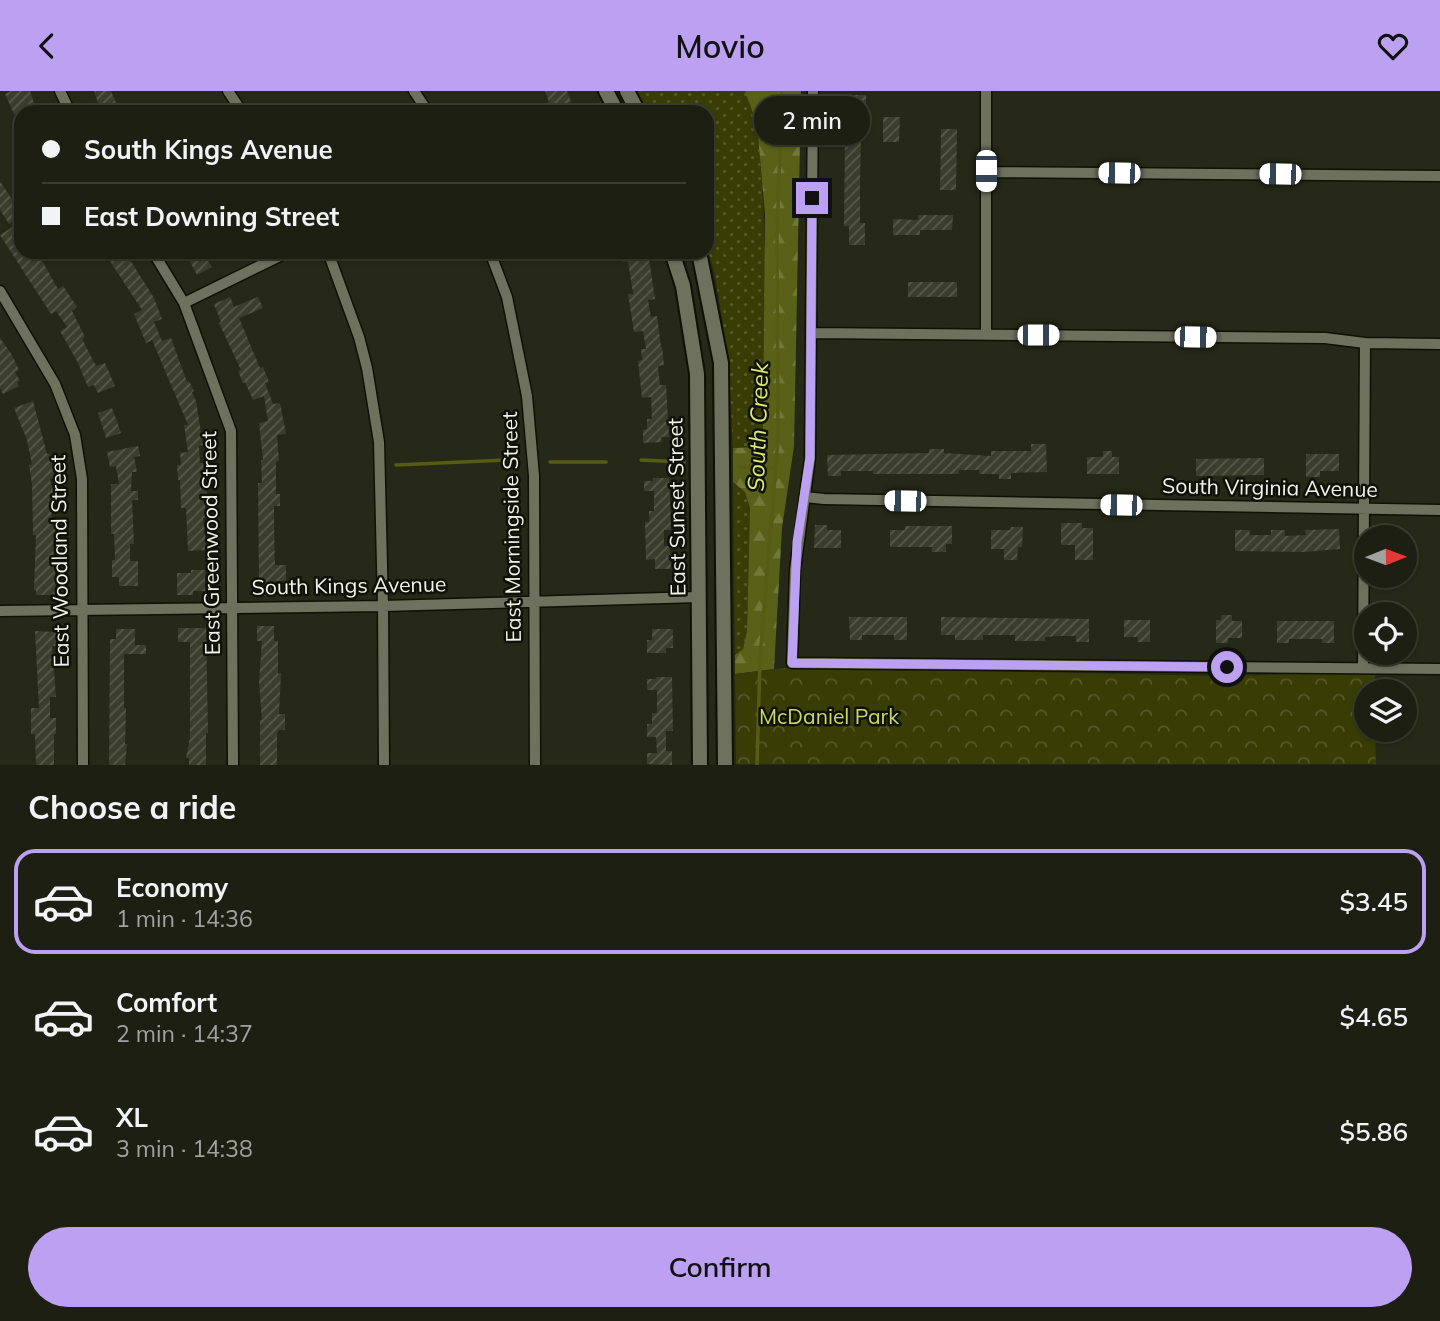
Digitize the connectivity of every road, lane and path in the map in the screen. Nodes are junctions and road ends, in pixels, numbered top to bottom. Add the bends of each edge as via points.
1 (813, 91) edge
2 (986, 91) edge
3 (986, 171) junction
4 (1440, 176) edge
5 (157, 259) edge
6 (274, 259) edge
7 (331, 259) edge
8 (493, 259) edge
9 (674, 259) edge
10 (700, 259) edge
11 (0, 291) edge
12 (184, 303) junction
13 (811, 333) junction
14 (986, 334) junction
15 (1365, 343) junction
16 (1440, 344) edge
17 (805, 497) junction
18 (1364, 510) junction
19 (1440, 510) edge
20 (699, 597) junction
21 (534, 601) junction
22 (383, 605) junction
23 (233, 608) junction
24 (82, 610) junction
25 (0, 611) edge
26 (1363, 668) junction
27 (1440, 669) edge
28 (83, 765) edge
29 (233, 765) edge
30 (384, 765) edge
31 (535, 765) edge
32 (701, 765) edge
33 (725, 765) edge

1 - 13 street
2 - 3 street
3 - 4 street
3 - 14 street
5 - 12 street, East Greenwood Street
6 - 12 street
7 - 22 street via 359,337 373,401 382,493
8 - 21 street, East Morningside Street via 507,297 527,396 534,476
9 - 20 main road, East Sunset Street via 683,286 696,374
10 - 33 main road via 722,363
11 - 24 street, East Woodland Street via 55,384 75,435 82,479
12 - 23 street, East Greenwood Street via 231,431
13 - 14 street
13 - 17 street
14 - 15 street via 1325,338
15 - 16 street
15 - 18 street
17 - 18 street, South Virginia Avenue
17 - 26 street via 795,570 792,663
18 - 19 street, South Virginia Avenue
18 - 26 street
20 - 21 street, South Kings Avenue
20 - 32 main road, East Sunset Street
21 - 22 street, South Kings Avenue
21 - 31 street, East Morningside Street
22 - 23 street, South Kings Avenue
22 - 30 street
23 - 24 street, South Kings Avenue
23 - 29 street, East Greenwood Street
24 - 25 street, South Kings Avenue
24 - 28 street, East Woodland Street
26 - 27 street

